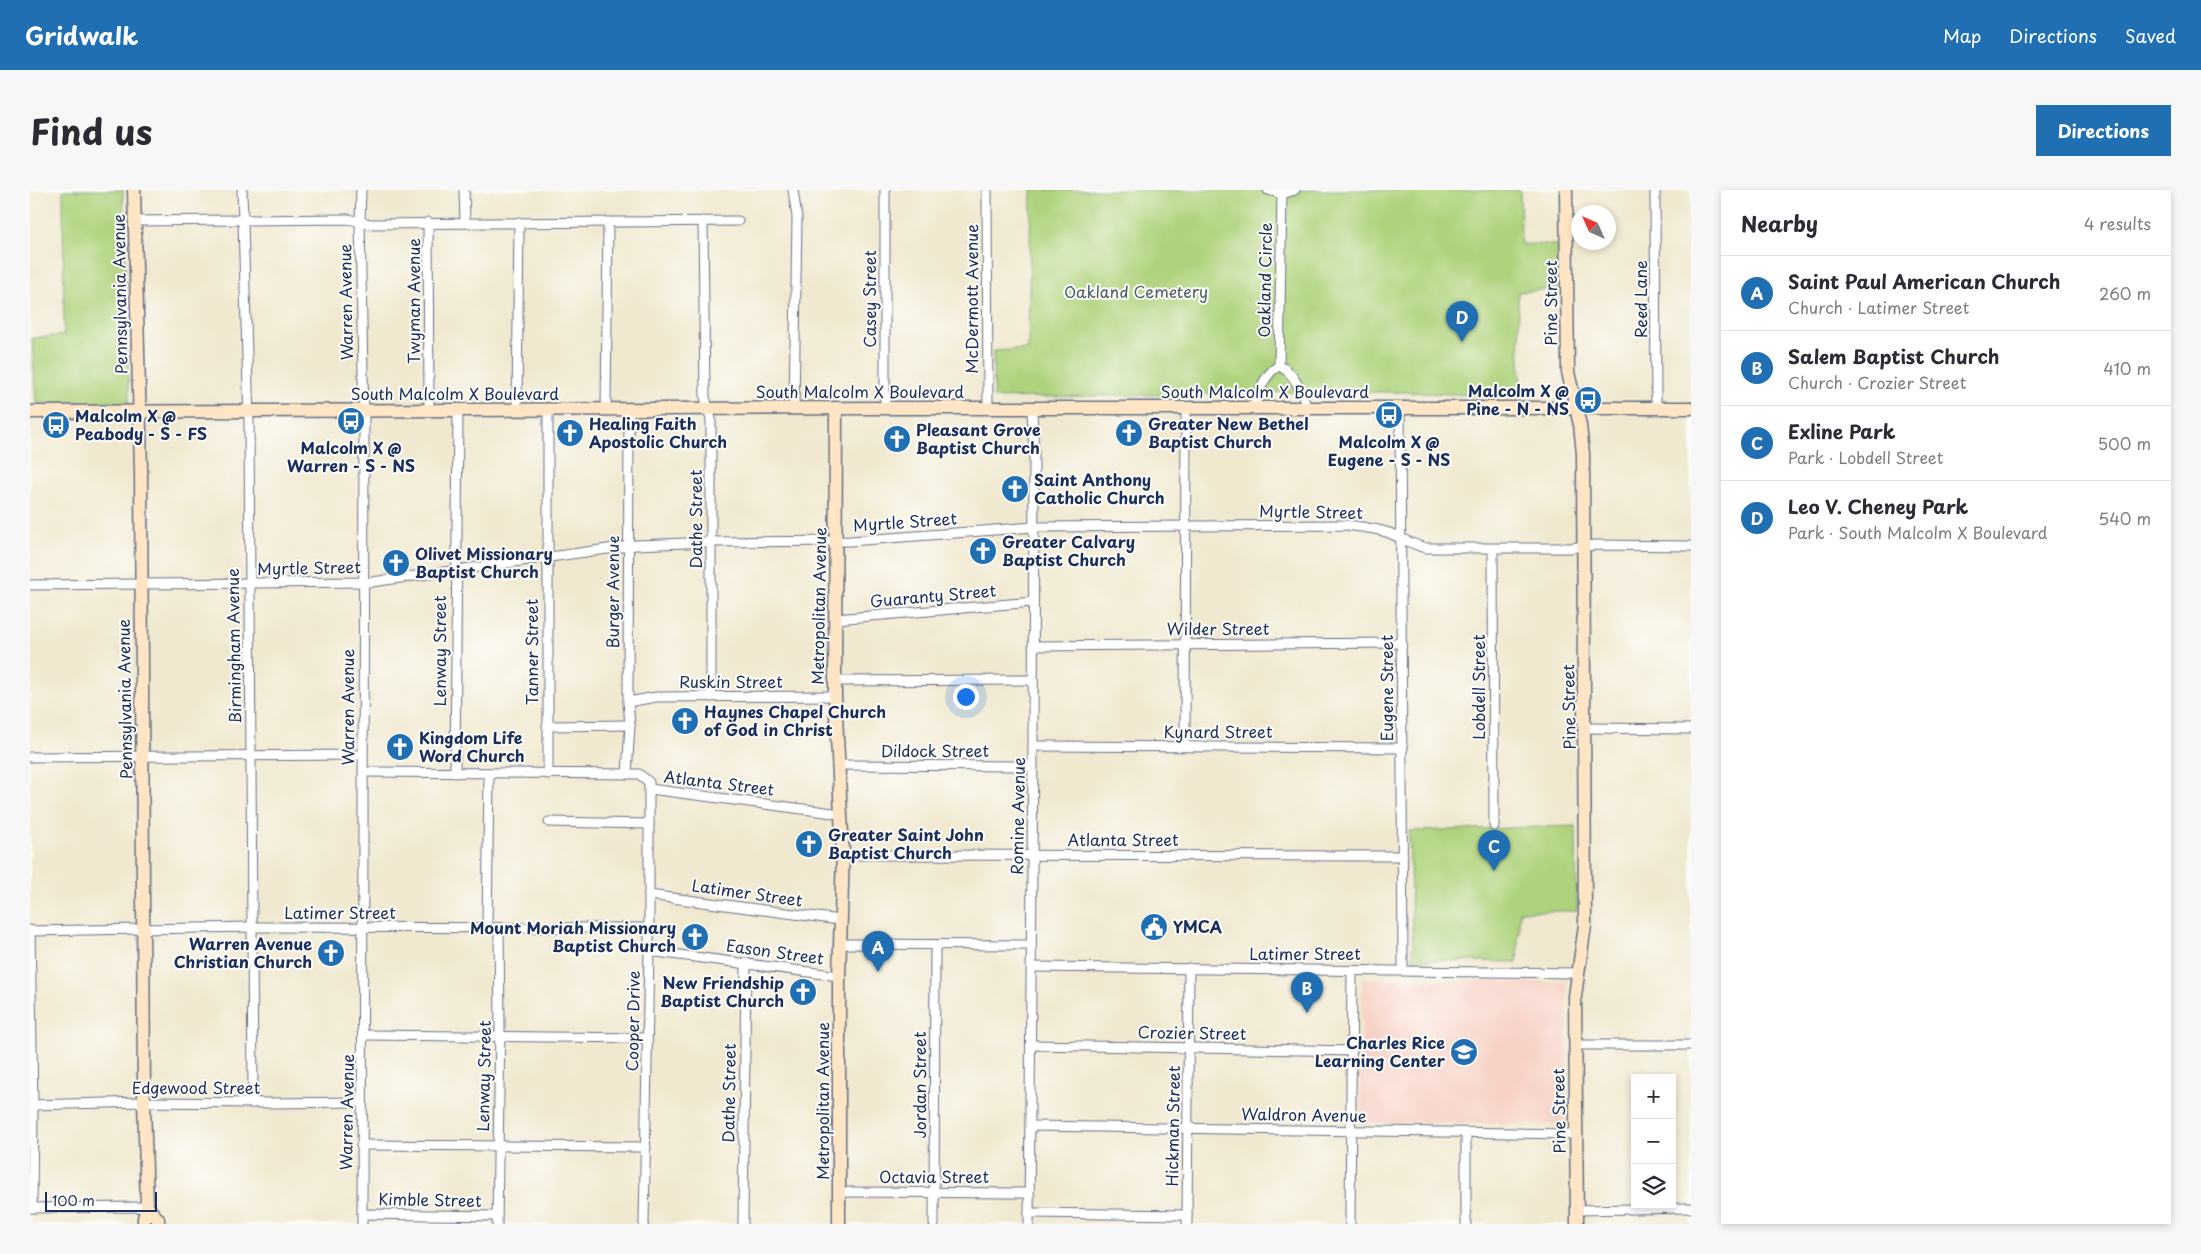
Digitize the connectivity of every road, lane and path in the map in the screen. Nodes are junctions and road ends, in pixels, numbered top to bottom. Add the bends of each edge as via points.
1 (134, 190) edge
2 (242, 190) edge
3 (361, 190) edge
4 (464, 190) edge
5 (793, 190) edge
6 (885, 190) edge
7 (987, 190) edge
8 (1268, 190) edge
9 (1295, 190) edge
10 (1566, 190) edge
11 (1656, 190) edge
12 (1282, 194) junction
13 (243, 219) junction
14 (135, 221) junction
15 (703, 221) junction
16 (738, 221) dead end
17 (360, 222) junction
18 (428, 222) junction
19 (465, 222) junction
20 (519, 222) junction
21 (608, 222) junction
22 (1279, 366) junction
23 (1400, 407) junction
24 (794, 408) junction
25 (836, 408) junction
26 (885, 408) junction
27 (988, 408) junction
28 (1032, 408) junction
29 (1186, 408) junction
30 (1253, 408) junction
31 (1307, 408) junction
32 (1691, 408) edge
33 (517, 409) junction
34 (548, 409) junction
35 (606, 409) junction
36 (629, 409) junction
37 (708, 409) junction
38 (1575, 409) junction
39 (1656, 409) junction
40 (363, 410) junction
41 (429, 410) junction
42 (458, 410) junction
43 (30, 412) edge
44 (138, 412) junction
45 (249, 412) junction
46 (1185, 526) junction
47 (1034, 527) junction
48 (1402, 540) junction
49 (710, 542) junction
50 (836, 542) junction
51 (628, 546) junction
52 (1583, 546) junction
53 (1691, 546) edge
54 (1493, 549) junction
55 (547, 557) junction
56 (456, 571) junction
57 (364, 582) junction
58 (249, 584) junction
59 (30, 585) edge
60 (140, 585) junction
61 (1033, 602) junction
62 (836, 619) junction
63 (1402, 643) junction
64 (1185, 644) junction
65 (1034, 646) junction
66 (1033, 680) junction
67 (835, 681) junction
68 (835, 696) junction
69 (711, 697) junction
70 (628, 702) junction
71 (630, 725) junction
72 (547, 726) junction
73 (1586, 728) junction
74 (1691, 729) edge
75 (1034, 746) junction
76 (1185, 746) junction
77 (1403, 748) junction
78 (362, 755) junction
79 (142, 756) junction
80 (250, 756) junction
81 (30, 757) edge
82 (838, 765) junction
83 (1033, 766) junction
84 (362, 772) junction
85 (454, 773) junction
86 (488, 773) junction
87 (548, 774) junction
88 (627, 774) junction
89 (650, 789) junction
90 (841, 814) junction
91 (549, 822) dead end
92 (648, 824) junction
93 (1494, 826) dead end
94 (843, 855) junction
95 (1032, 855) junction
96 (1403, 856) junction
97 (649, 895) junction
98 (840, 920) junction
99 (253, 927) junction
100 (488, 928) junction
101 (499, 928) junction
102 (649, 928) junction
103 (144, 929) junction
104 (364, 929) junction
105 (30, 930) edge
106 (840, 944) junction
107 (935, 945) junction
108 (1032, 946) junction
109 (649, 951) junction
110 (746, 963) junction
111 (1032, 967) junction
112 (1189, 968) junction
113 (1403, 969) junction
114 (1352, 970) junction
115 (1578, 972) junction
116 (839, 976) junction
117 (363, 1035) junction
118 (500, 1036) junction
119 (647, 1038) junction
120 (1032, 1045) junction
121 (1575, 1045) junction
122 (1691, 1045) edge
123 (1189, 1048) junction
124 (1352, 1051) junction
125 (144, 1102) junction
126 (253, 1102) junction
127 (362, 1102) junction
128 (32, 1105) edge
129 (1031, 1126) junction
130 (1189, 1128) junction
131 (1351, 1131) junction
132 (1466, 1133) junction
133 (1576, 1134) junction
134 (361, 1145) junction
135 (498, 1146) junction
136 (646, 1147) junction
137 (934, 1191) junction
138 (839, 1192) junction
139 (1029, 1193) junction
140 (147, 1207) junction
141 (31, 1208) edge
142 (1691, 1208) edge
143 (1576, 1210) junction
144 (1029, 1213) junction
145 (362, 1214) junction
146 (1187, 1219) edge
147 (497, 1220) edge
148 (144, 1224) edge
149 (158, 1224) edge
150 (362, 1224) edge
151 (644, 1224) edge
152 (743, 1224) edge
153 (839, 1224) edge
154 (934, 1224) edge
155 (1029, 1224) edge
156 (1350, 1224) edge
157 (1466, 1224) edge
158 (1577, 1224) edge

1 - 14 street, Pennsylvania Avenue
2 - 13 street, Birmingham Avenue
3 - 17 street, Warren Avenue
4 - 19 street
5 - 24 street via 797,217
6 - 26 street, Casey Street
7 - 27 street, McDermott Avenue
8 - 12 street
9 - 12 street
10 - 38 street, Pine Street via 1568,372
11 - 39 street, Reed Lane
12 - 22 street, Oakland Circle
13 - 14 street
13 - 17 street via 348,219
13 - 45 street, Birmingham Avenue
14 - 44 street, Pennsylvania Avenue
15 - 16 street
15 - 21 street
15 - 37 street, Dathe Street via 705,397
17 - 18 street
17 - 40 street, Warren Avenue
18 - 19 street
18 - 41 street, Twyman Avenue
19 - 20 street
20 - 21 street
20 - 33 street
21 - 35 street
22 - 30 street via 1270,371
22 - 31 street via 1287,370 1293,379
23 - 31 street, South Malcolm X Boulevard
23 - 38 street, South Malcolm X Boulevard
23 - 48 street, Eugene Street
24 - 25 street, South Malcolm X Boulevard
24 - 37 street, South Malcolm X Boulevard
25 - 26 street, South Malcolm X Boulevard
25 - 50 street, Metropolitan Avenue
26 - 27 street, South Malcolm X Boulevard
27 - 28 street, South Malcolm X Boulevard
28 - 29 street, South Malcolm X Boulevard
28 - 47 street, Romine Avenue
29 - 30 street, South Malcolm X Boulevard
29 - 46 street
30 - 31 street, South Malcolm X Boulevard
32 - 39 street, South Malcolm X Boulevard
33 - 34 street, South Malcolm X Boulevard
33 - 42 street, South Malcolm X Boulevard
34 - 35 street, South Malcolm X Boulevard
34 - 55 street, Tanner Street
35 - 36 street, South Malcolm X Boulevard
36 - 37 street, South Malcolm X Boulevard
36 - 51 street, Burger Avenue
37 - 49 street, Dathe Street via 711,419
38 - 39 street, South Malcolm X Boulevard
38 - 52 street, Pine Street via 1583,454
40 - 41 street, South Malcolm X Boulevard
40 - 45 street, South Malcolm X Boulevard
40 - 57 street, Warren Avenue
41 - 42 street, South Malcolm X Boulevard
42 - 56 street, Lenway Street
43 - 44 street, South Malcolm X Boulevard
44 - 45 street, South Malcolm X Boulevard
44 - 60 street, Pennsylvania Avenue
45 - 58 street, Birmingham Avenue
46 - 47 street, Myrtle Street
46 - 48 street, Myrtle Street via 1346,525 1370,528
46 - 64 street
47 - 50 street, Myrtle Street
47 - 61 street, Romine Avenue
48 - 54 street, Myrtle Street via 1426,548
48 - 63 street, Eugene Street
49 - 50 street, Myrtle Street
49 - 51 street, Myrtle Street
49 - 69 street, Dathe Street
50 - 62 street, Metropolitan Avenue
51 - 55 street, Myrtle Street
51 - 70 street, Burger Avenue
52 - 53 street, Myrtle Street
52 - 54 street, Myrtle Street
52 - 73 street, Pine Street
54 - 93 street, Lobdell Street
55 - 56 street, Myrtle Street
55 - 72 street, Tanner Street
56 - 57 street, Myrtle Street
56 - 85 street, Lenway Street
57 - 58 street, Myrtle Street
57 - 78 street, Warren Avenue
58 - 60 street, Myrtle Street
58 - 80 street, Birmingham Avenue
59 - 60 street, Myrtle Street
60 - 79 street, Pennsylvania Avenue
61 - 62 street, Guaranty Street
61 - 65 street, Romine Avenue
62 - 67 street, Metropolitan Avenue
63 - 64 street, Wilder Street
63 - 77 street, Eugene Street
64 - 65 street, Wilder Street
64 - 76 street
65 - 66 street, Romine Avenue
66 - 67 street
66 - 75 street, Romine Avenue
67 - 68 street, Metropolitan Avenue
68 - 69 street, Ruskin Street
68 - 82 street, Metropolitan Avenue
69 - 70 street, Ruskin Street via 656,697
70 - 71 street, Burger Avenue
71 - 72 street
71 - 88 street, Burger Avenue
72 - 87 street, Tanner Street
73 - 74 street
73 - 115 street, Pine Street via 1585,925
75 - 76 street, Kynard Street
75 - 83 street, Romine Avenue
76 - 77 street, Kynard Street
77 - 96 street, Eugene Street
78 - 80 street
78 - 84 street, Warren Avenue
79 - 80 street
79 - 81 street
79 - 103 street, Pennsylvania Avenue
80 - 99 street, Birmingham Avenue
82 - 83 street, Dildock Street
82 - 90 street, Metropolitan Avenue
83 - 95 street, Romine Avenue
84 - 85 street, Atlanta Street
84 - 104 street, Warren Avenue
85 - 86 street, Atlanta Street
86 - 87 street, Atlanta Street
86 - 100 street
87 - 88 street, Atlanta Street
88 - 89 street, Atlanta Street via 646,778
89 - 90 street, Atlanta Street
89 - 92 street, Cooper Drive
90 - 94 street, Metropolitan Avenue
91 - 92 street
92 - 97 street, Cooper Drive
94 - 95 street, Atlanta Street
94 - 98 street, Metropolitan Avenue
95 - 96 street, Atlanta Street
95 - 108 street, Romine Avenue
96 - 113 street, Eugene Street
97 - 98 street, Latimer Street
97 - 102 street, Cooper Drive
98 - 106 street, Metropolitan Avenue
99 - 103 street, Latimer Street
99 - 104 street, Latimer Street
99 - 126 street, Birmingham Avenue
100 - 101 street, Latimer Street
100 - 104 street, Latimer Street
101 - 102 street, Latimer Street
101 - 118 street, Lenway Street
102 - 109 street, Cooper Drive
103 - 105 street, Latimer Street
103 - 125 street, Pennsylvania Avenue
104 - 117 street, Warren Avenue
105 - 128 street
106 - 107 street
106 - 116 street, Metropolitan Avenue
107 - 108 street
107 - 137 street, Jordan Street
108 - 111 street, Romine Avenue
109 - 110 street, Eason Street
109 - 119 street, Cooper Drive
110 - 116 street, Eason Street
110 - 152 street, Dathe Street
111 - 112 street, Latimer Street
111 - 120 street, Romine Avenue
112 - 114 street, Latimer Street
112 - 123 street, Hickman Street
113 - 114 street, Latimer Street
113 - 115 street, Latimer Street
114 - 124 street
115 - 121 street, Pine Street
116 - 138 street, Metropolitan Avenue
117 - 118 street
117 - 127 street, Warren Avenue
118 - 119 street
118 - 135 street, Lenway Street
119 - 136 street, Cooper Drive
120 - 123 street, Crozier Street
120 - 129 street, Romine Avenue
121 - 122 street
121 - 133 street, Pine Street
123 - 124 street, Crozier Street
123 - 130 street, Hickman Street
124 - 131 street
125 - 126 street, Edgewood Street
125 - 128 street, Edgewood Street
125 - 140 street, Pennsylvania Avenue
126 - 127 street, Edgewood Street
127 - 134 street, Warren Avenue
128 - 141 street
129 - 130 street, Waldron Avenue
129 - 139 street, Romine Avenue
130 - 131 street, Waldron Avenue
130 - 146 street, Hickman Street
131 - 132 street, Waldron Avenue
131 - 156 street
132 - 133 street, Waldron Avenue
132 - 157 street
133 - 143 street, Pine Street
134 - 135 street
134 - 145 street, Warren Avenue
135 - 136 street
135 - 147 street, Lenway Street
136 - 151 street, Cooper Drive
137 - 138 street, Octavia Street
137 - 139 street, Octavia Street
137 - 154 street, Jordan Street
138 - 153 street, Metropolitan Avenue
139 - 144 street, Romine Avenue
140 - 141 street
140 - 148 street, Pennsylvania Avenue
140 - 149 street
142 - 143 street
143 - 158 street, Pine Street
144 - 146 street
144 - 155 street, Romine Avenue
145 - 147 street, Kimble Street
145 - 150 street, Warren Avenue

